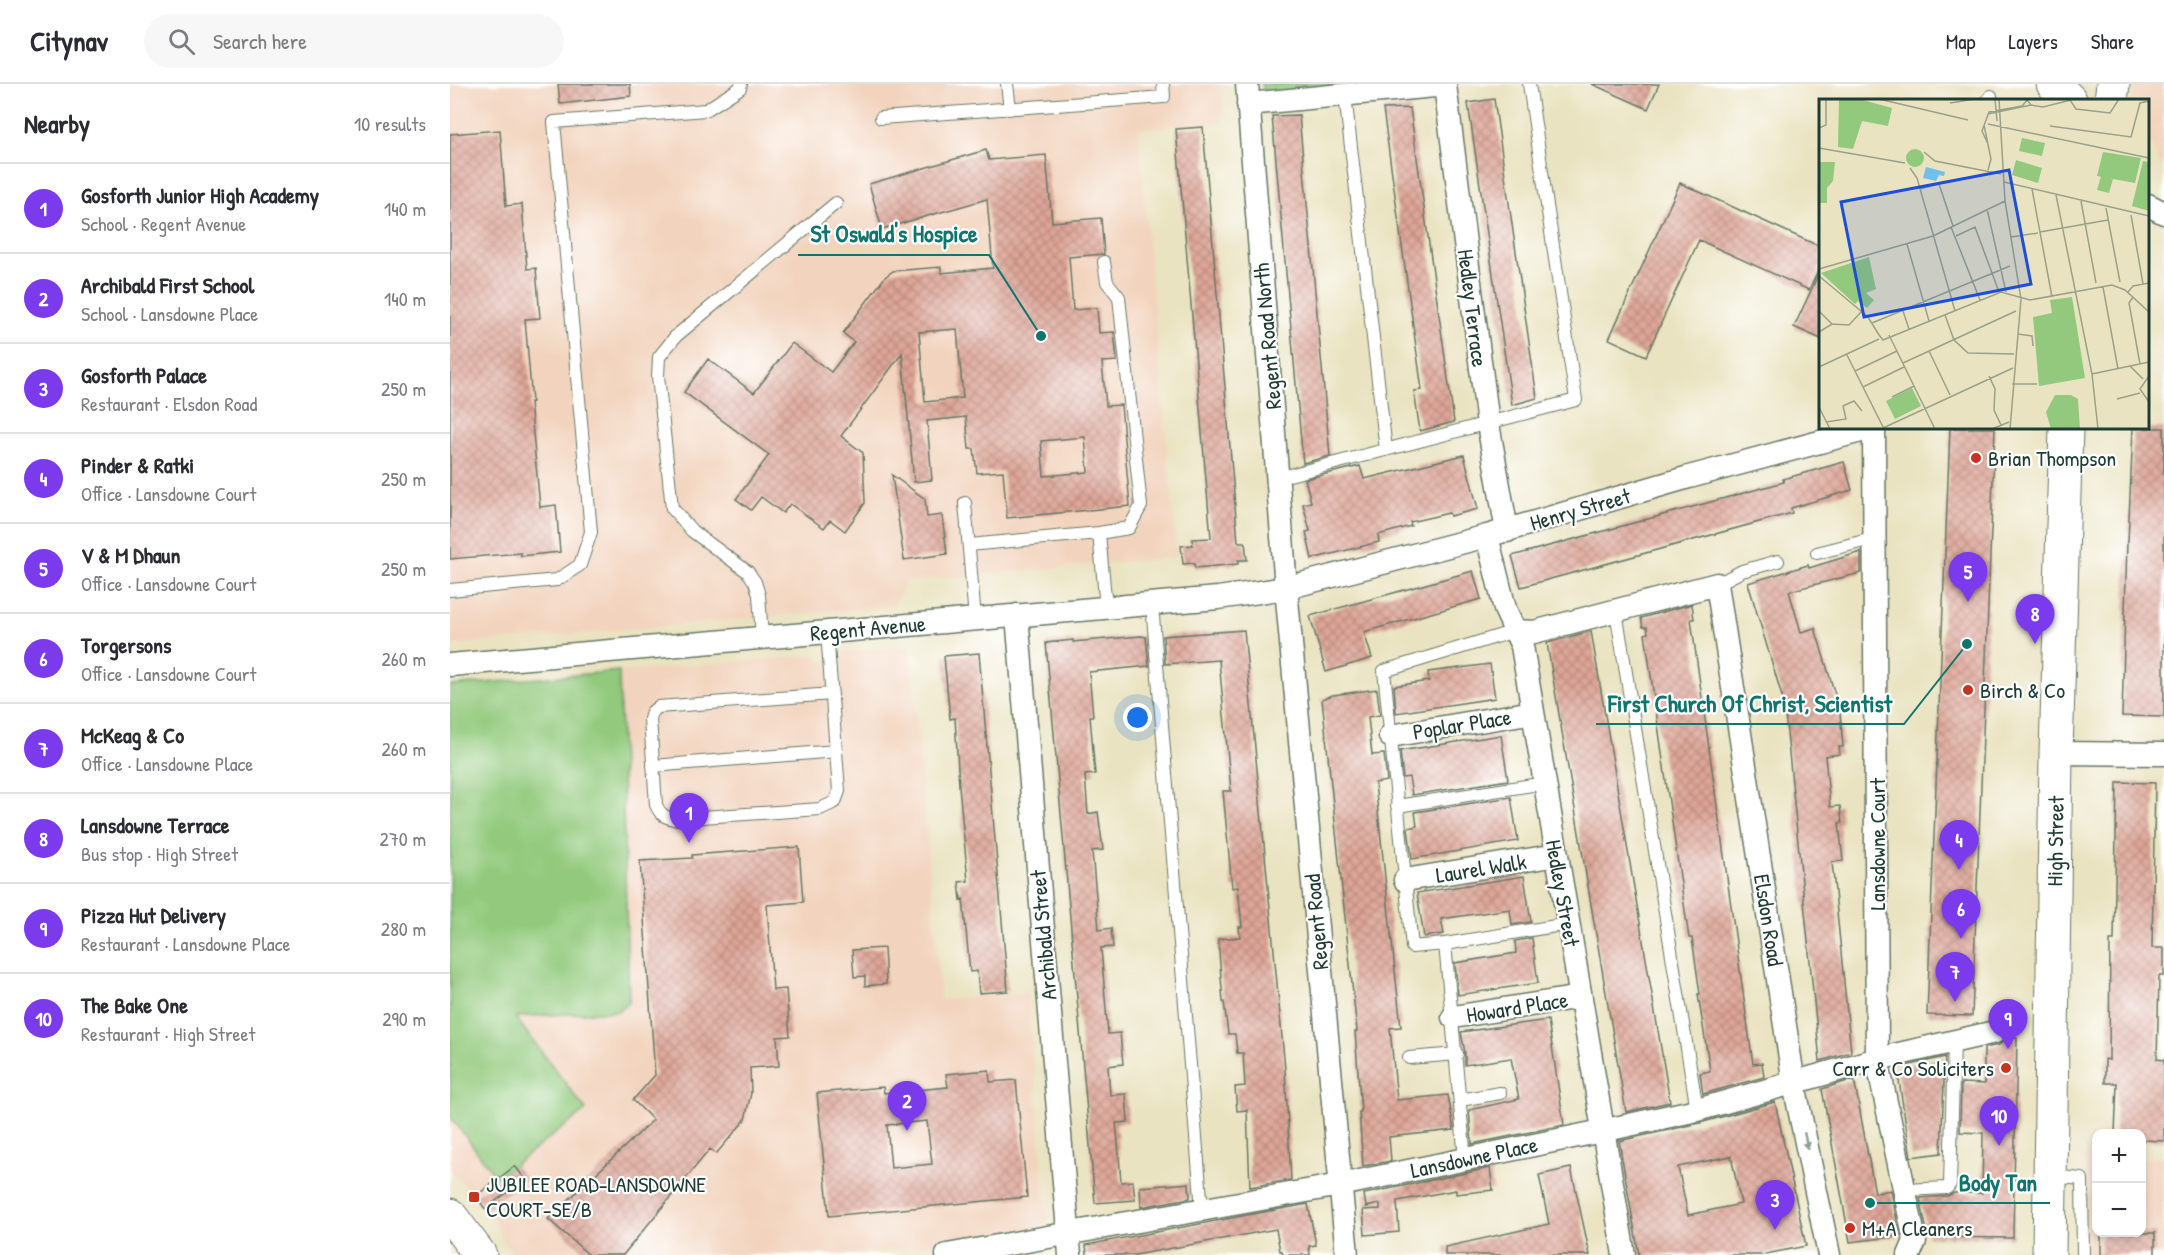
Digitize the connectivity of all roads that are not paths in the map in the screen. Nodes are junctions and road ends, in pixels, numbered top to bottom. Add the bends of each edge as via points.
1 (741, 84) edge
2 (1008, 84) edge
3 (1163, 84) edge
4 (1529, 84) edge
5 (2053, 84) edge
6 (2083, 84) edge
7 (2113, 84) edge
8 (1450, 85) edge
9 (1247, 94) edge
10 (1345, 95) junction
11 (2069, 99) edge
12 (2081, 99) edge
13 (2111, 99) edge
14 (1010, 109) junction
15 (881, 118) dead end
16 (836, 203) dead end
17 (2149, 206) edge
18 (2164, 213) edge
19 (1104, 262) dead end
20 (1488, 424) junction
21 (1869, 429) edge
22 (1873, 429) edge
23 (2066, 429) edge
24 (1386, 450) junction
25 (1278, 478) junction
26 (965, 503) dead end
27 (1099, 533) junction
28 (1497, 533) junction
29 (1875, 537) junction
30 (969, 544) junction
31 (1817, 553) dead end
32 (1778, 561) dead end
33 (1716, 584) junction
34 (1286, 588) junction
35 (450, 590) edge
36 (1152, 604) junction
37 (1106, 608) junction
38 (1616, 611) junction
39 (1017, 615) junction
40 (975, 619) junction
41 (1515, 631) junction
42 (827, 632) junction
43 (762, 638) junction
44 (450, 665) edge
45 (832, 694) junction
46 (1533, 712) junction
47 (1390, 736) junction
48 (836, 751) junction
49 (2056, 753) junction
50 (2164, 754) edge
51 (653, 766) junction
52 (1545, 783) junction
53 (1397, 806) junction
54 (1557, 855) junction
55 (1405, 880) junction
56 (1568, 924) junction
57 (1445, 944) junction
58 (1581, 997) junction
59 (1453, 1017) junction
60 (1995, 1032) dead end
61 (1954, 1041) junction
62 (1456, 1054) junction
63 (1409, 1058) dead end
64 (1877, 1059) junction
65 (1794, 1084) junction
66 (1500, 1093) dead end
67 (1460, 1100) junction
68 (1697, 1110) junction
69 (1602, 1131) junction
70 (1465, 1159) junction
71 (2049, 1176) junction
72 (1340, 1185) junction
73 (1904, 1190) junction
74 (1202, 1210) junction
75 (450, 1215) edge
76 (2092, 1228) edge
77 (2082, 1229) junction
78 (1069, 1245) edge
79 (480, 1255) edge
80 (947, 1255) edge
81 (1347, 1255) edge
82 (1624, 1255) edge
83 (1829, 1255) edge
84 (1909, 1255) edge
85 (2049, 1255) edge
86 (2083, 1255) edge

1 - 35 lane via 706,110 554,122 591,532 580,565 557,579
2 - 14 lane
3 - 14 lane via 1164,97
4 - 20 lane via 1576,400
5 - 11 main road
6 - 12 main road
7 - 13 main road
8 - 10 street
8 - 20 street, Hedley Terrace
9 - 10 street
9 - 25 street, Regent Road North
10 - 24 lane
14 - 15 lane
16 - 43 lane via 675,336 659,357 672,508 692,531 748,572 755,582
17 - 18 street
19 - 27 lane via 1107,282 1119,297 1141,506 1130,528
20 - 24 lane
20 - 28 street, Hedley Terrace
21 - 28 street, Henry Street
22 - 29 street, Lansdowne Court
23 - 49 main road, High Street
24 - 25 lane
25 - 34 street, Regent Road North
26 - 30 lane
27 - 30 lane
27 - 37 lane
28 - 34 street, Henry Street
28 - 41 street, Hedley Street via 1505,609
29 - 31 lane
29 - 64 street, Lansdowne Court
30 - 40 lane
32 - 33 lane via 1742,571
33 - 38 street
33 - 65 street, Elsdon Road
34 - 36 street, Regent Avenue
34 - 72 street, Regent Road
36 - 37 street, Regent Avenue
36 - 74 lane
37 - 39 street, Regent Avenue
38 - 41 street via 1534,632
38 - 68 lane
39 - 40 street, Regent Avenue
39 - 78 street, Archibald Street
40 - 42 street, Regent Avenue
41 - 46 street, Hedley Street via 1522,646
41 - 47 lane via 1384,671
42 - 43 street, Regent Avenue
42 - 45 lane
43 - 44 street, Regent Avenue
45 - 48 lane
45 - 51 lane via 658,706 650,719
46 - 47 street, Poplar Place
46 - 52 street, Hedley Street
47 - 53 lane
48 - 51 lane
48 - 51 lane via 839,790 835,802 820,809 666,818 656,805
49 - 50 street
49 - 71 main road, High Street
52 - 53 lane
52 - 54 street, Hedley Street
53 - 55 lane
54 - 55 street, Laurel Walk
54 - 56 street, Hedley Street
55 - 57 lane via 1412,947
56 - 57 lane
56 - 58 street, Hedley Street
57 - 59 lane
58 - 59 street, Howard Place
58 - 69 street, Hedley Street
59 - 62 lane
60 - 61 street, Lansdowne Place
61 - 64 street, Lansdowne Place
61 - 73 lane via 1950,1184 1947,1188
62 - 63 lane
62 - 67 lane
64 - 65 street, Lansdowne Place
64 - 73 street, Lansdowne Court
65 - 68 street, Lansdowne Place
65 -> 83 street, Elsdon Road
66 - 67 lane
67 - 70 lane
68 - 69 street, Lansdowne Place
69 - 70 street, Lansdowne Place
69 - 82 street, Hedley Street
70 - 72 street, Lansdowne Place
71 - 77 lane via 2082,1179
71 - 85 main road, High Street
72 - 74 street, Lansdowne Place
72 - 81 street, Regent Road
73 - 84 street, Lansdowne Court via 1915,1241
74 - 78 street, Lansdowne Place
75 - 79 main road
76 - 77 lane
77 - 86 lane
78 - 80 street, Lansdowne Place

